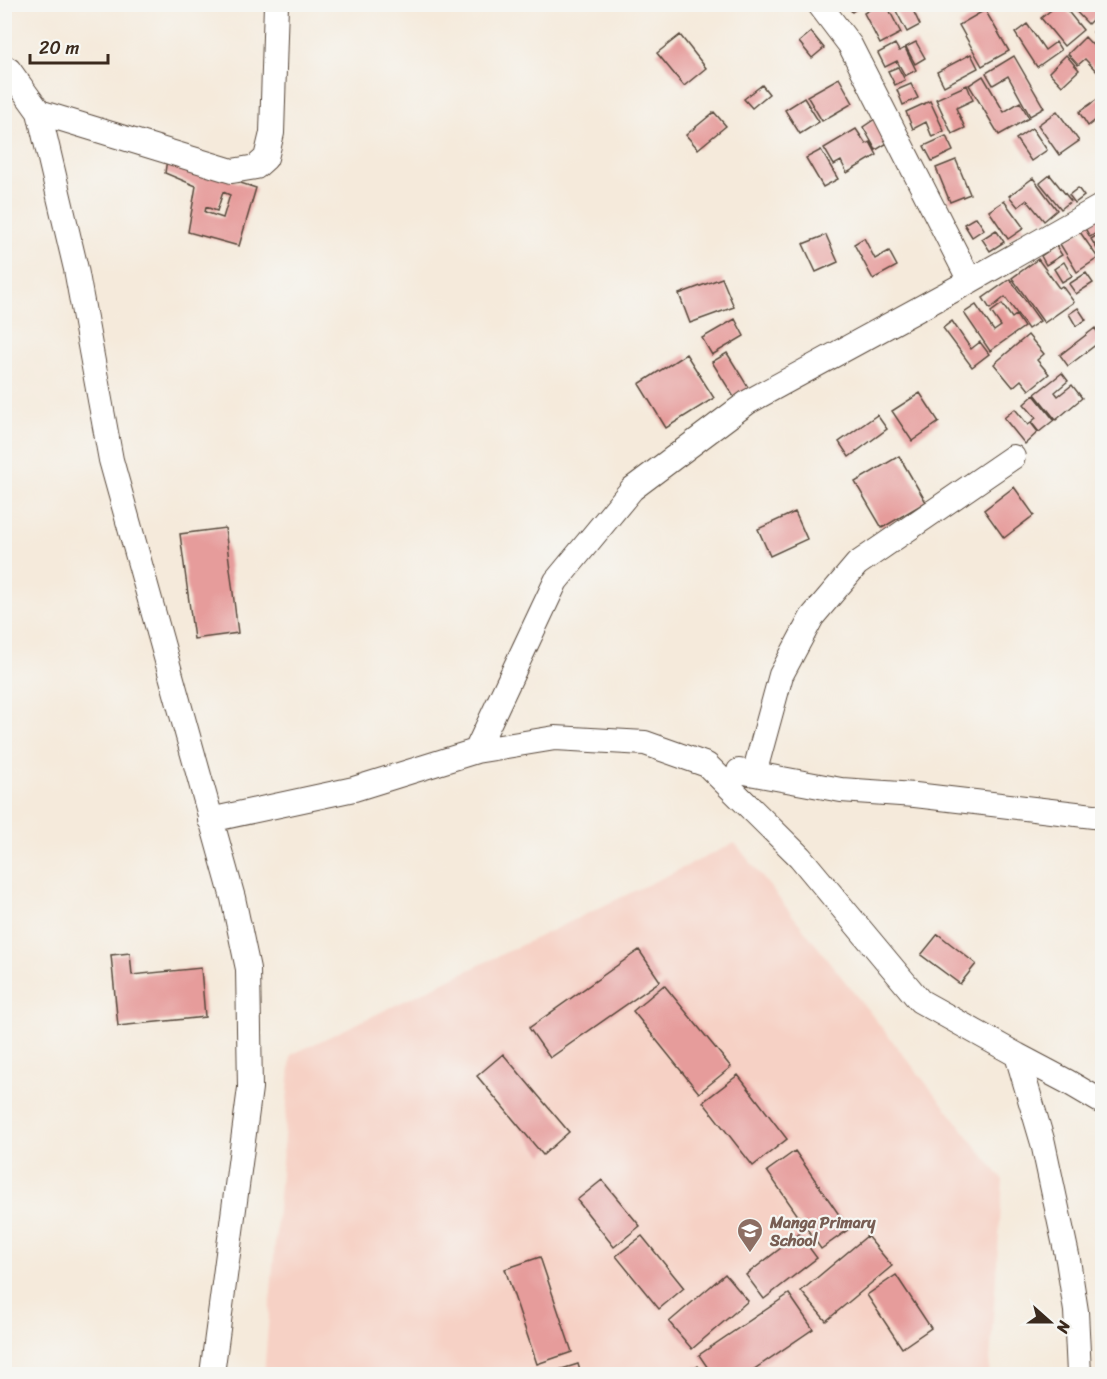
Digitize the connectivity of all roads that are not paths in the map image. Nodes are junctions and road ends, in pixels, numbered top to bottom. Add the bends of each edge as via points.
1 (276, 4) edge
2 (819, 4) edge
3 (4, 67) edge
4 (39, 112) junction
5 (1102, 206) edge
6 (970, 281) junction
7 (1013, 457) dead end
8 (476, 751) junction
9 (707, 765) junction
10 (754, 774) junction
11 (1102, 817) edge
12 (210, 820) junction
13 (1017, 1055) junction
14 (1102, 1102) edge
15 (212, 1374) edge
16 (1079, 1374) edge

1 - 4 street via 272,133 266,158 256,167 232,171
2 - 6 street via 850,45
3 - 4 street
4 - 12 street via 76,269 111,460
5 - 6 street
6 - 8 street via 748,402 632,489 556,581
7 - 10 street via 856,564 812,617 781,675
8 - 9 street via 555,738 633,742
8 - 12 street via 354,789
9 - 10 street
9 - 13 street via 800,857 920,1001
10 - 11 street via 841,790
12 - 15 street via 233,898 248,969 250,1088
13 - 14 street
13 - 16 street via 1043,1143 1068,1260 1076,1311

